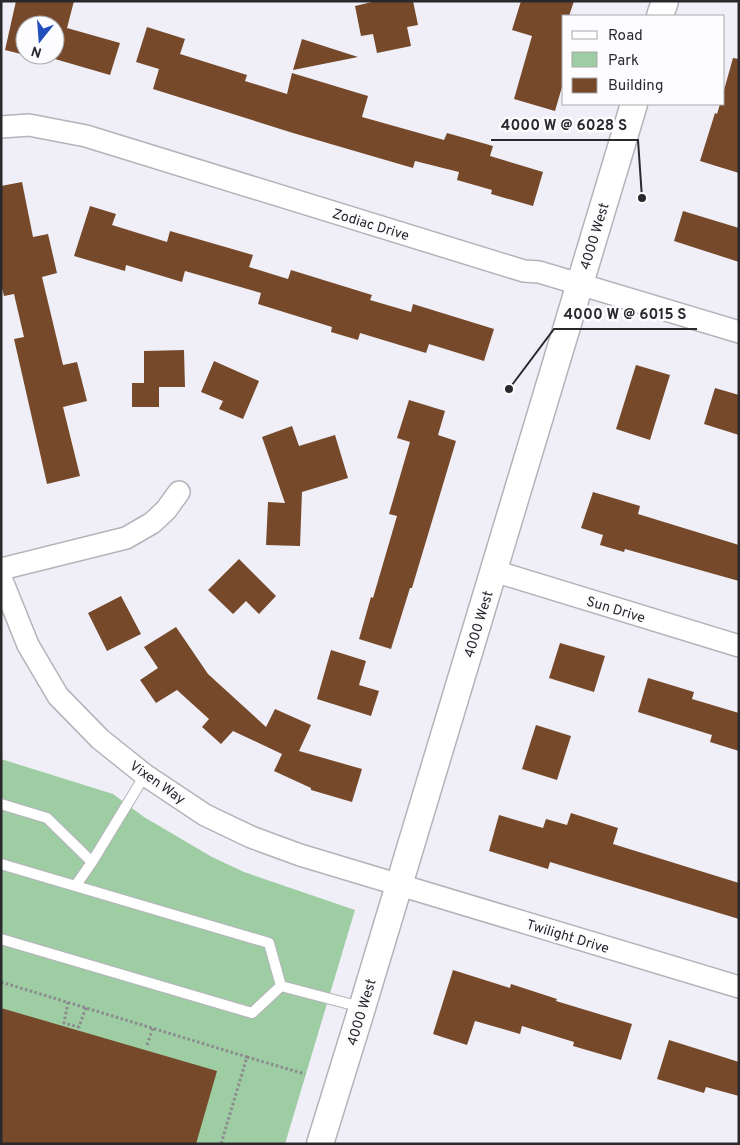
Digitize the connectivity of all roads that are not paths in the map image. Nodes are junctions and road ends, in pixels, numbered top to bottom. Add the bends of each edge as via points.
1 (665, 1) edge
2 (660, 15) edge
3 (634, 105) edge
4 (1, 127) edge
5 (579, 284) junction
6 (739, 332) edge
7 (179, 492) dead end
8 (1, 569) edge
9 (494, 571) junction
10 (1, 578) edge
11 (739, 646) edge
12 (145, 775) junction
13 (1, 804) edge
14 (92, 862) junction
15 (1, 864) edge
16 (398, 884) junction
17 (76, 885) junction
18 (1, 939) edge
19 (282, 986) junction
20 (739, 987) edge
21 (362, 1008) junction
22 (320, 1144) edge

1 - 2 street
3 - 5 street, 4000 West
4 - 5 street, Zodiac Drive via 28,125 86,136 524,271
5 - 6 street, Zodiac Drive
5 - 9 street, 4000 West
7 - 8 street via 152,524 126,538
9 - 11 street, Sun Drive
9 - 16 street, 4000 West
10 - 12 street, Vixen Way via 28,644 58,696 100,739
12 - 14 lane
12 - 16 street, Vixen Way via 205,815 251,837
13 - 14 lane via 47,818
14 - 17 lane
15 - 17 lane
16 - 20 street, Twilight Drive
16 - 21 street, 4000 West
17 - 19 lane via 269,943
18 - 19 lane via 252,1013
19 - 21 lane
21 - 22 street, 4000 West

